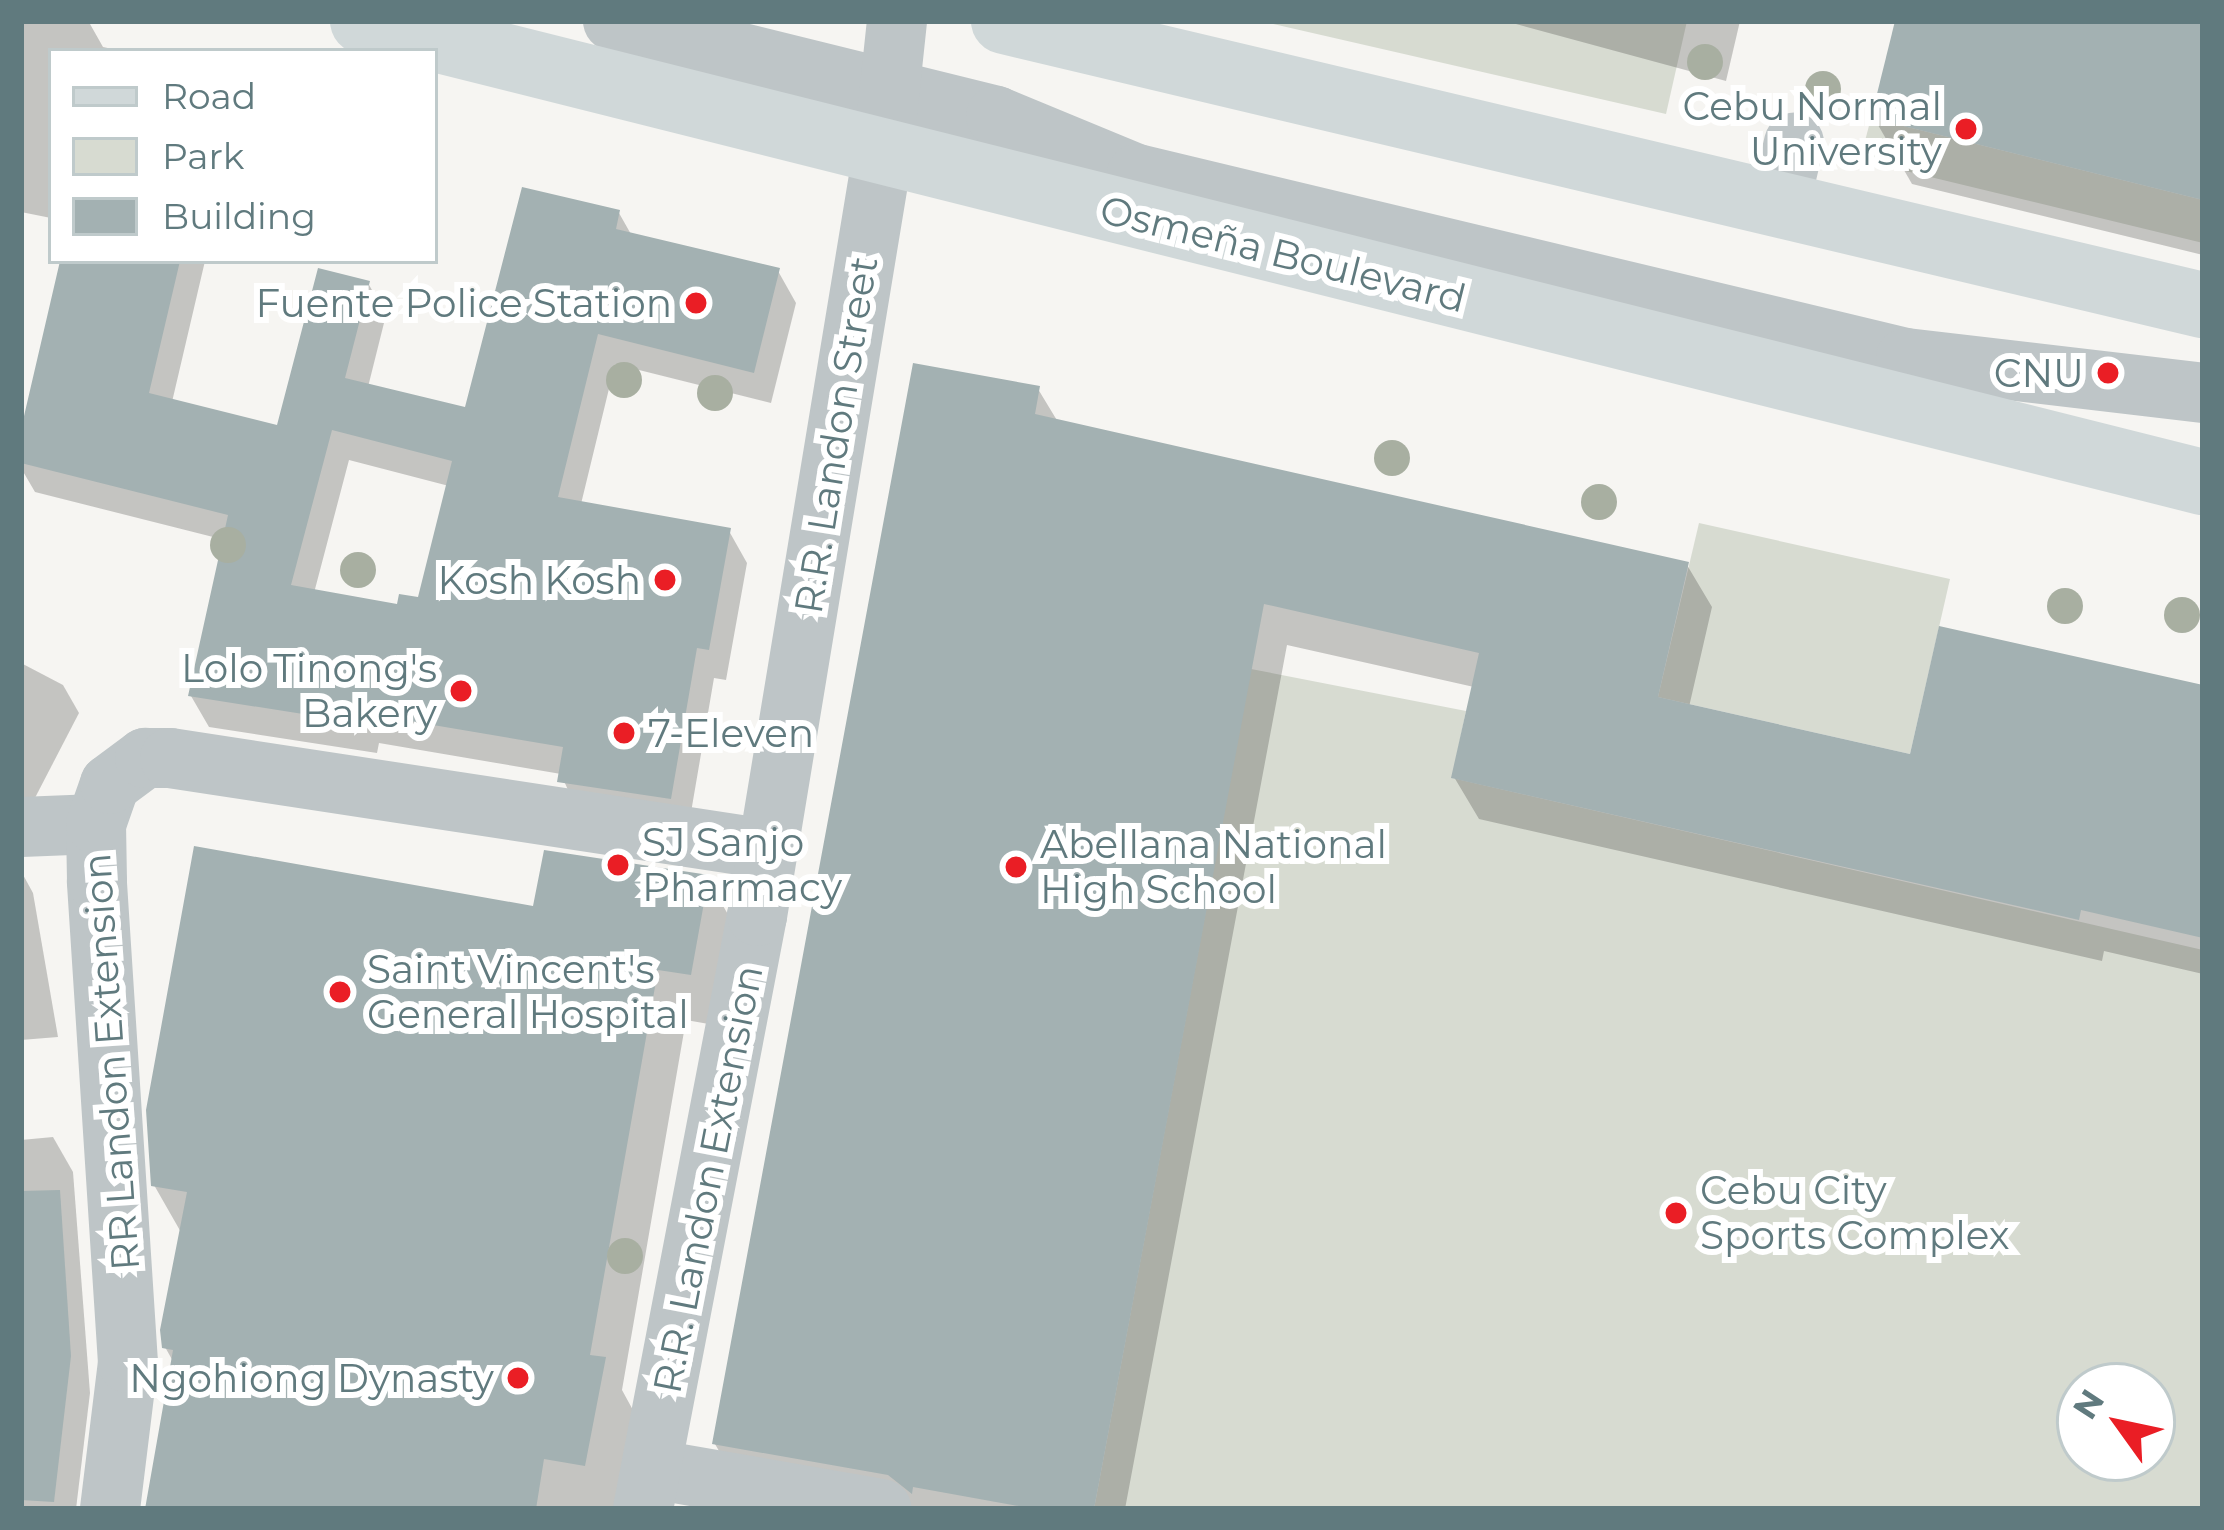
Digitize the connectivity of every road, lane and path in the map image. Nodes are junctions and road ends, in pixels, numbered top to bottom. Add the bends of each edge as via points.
1 (363, 21) edge
2 (613, 21) edge
3 (897, 21) edge
4 (1004, 21) edge
5 (886, 120) junction
6 (2203, 305) edge
7 (2203, 393) edge
8 (2203, 482) edge
9 (96, 824) junction
10 (21, 827) edge
11 (767, 849) junction
12 (648, 1489) edge
13 (110, 1509) edge
14 (882, 1509) edge

1 - 5 main road, Osmeña Boulevard
2 - 5 street
3 - 5 street, R.R. Landon Street
4 - 6 main road via 1787,173
5 - 7 street via 996,116 1137,174 1906,358
5 - 8 main road, Osmeña Boulevard
5 - 11 street, R.R. Landon Street
9 - 10 street
9 - 11 street, RR Landon Extension via 110,784 145,758 170,758
9 - 13 street, RR Landon Extension via 128,1364
11 - 12 street, R.R. Landon Extension
12 - 14 street

